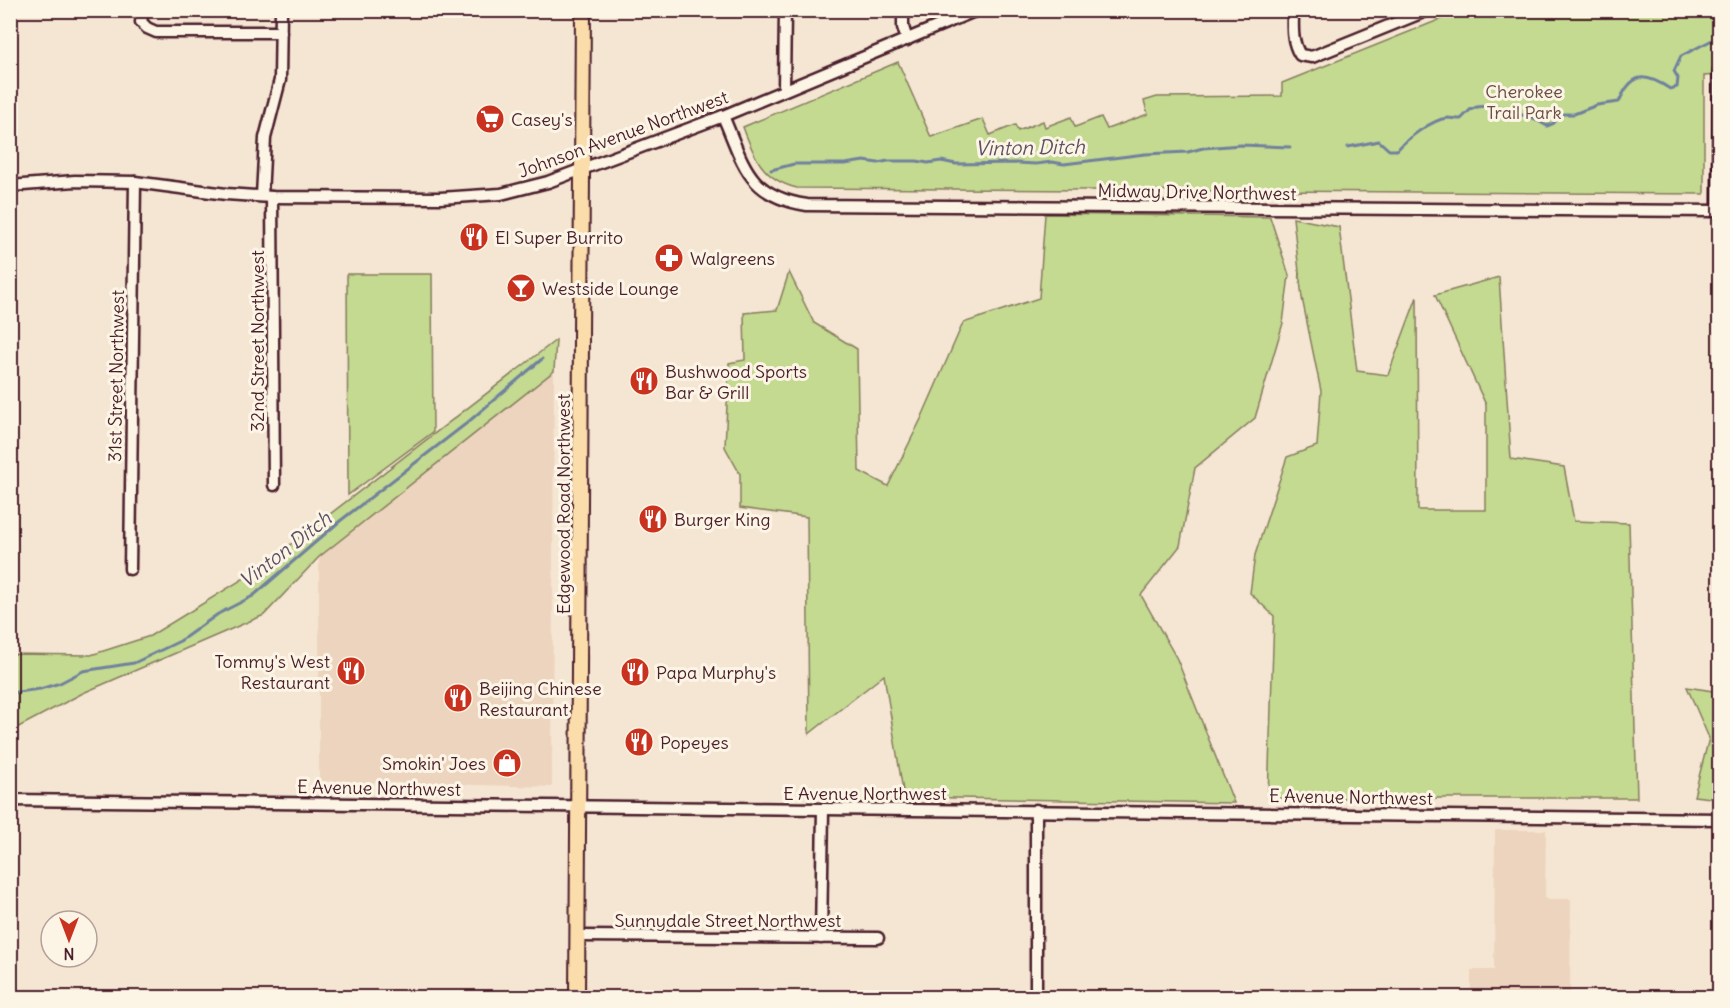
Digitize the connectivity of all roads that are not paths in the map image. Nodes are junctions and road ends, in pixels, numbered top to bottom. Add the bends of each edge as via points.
1 (142, 10) edge
2 (281, 10) edge
3 (583, 10) edge
4 (785, 10) edge
5 (903, 10) edge
6 (977, 10) edge
7 (1293, 10) edge
8 (1428, 10) edge
9 (281, 32) junction
10 (907, 40) junction
11 (1719, 70) edge
12 (784, 90) junction
13 (723, 116) junction
14 (582, 169) junction
15 (135, 182) junction
16 (10, 186) edge
17 (267, 196) junction
18 (1719, 211) edge
19 (274, 485) dead end
20 (130, 569) dead end
21 (10, 800) edge
22 (579, 806) junction
23 (823, 809) junction
24 (1036, 810) junction
25 (1719, 819) edge
26 (578, 936) junction
27 (820, 938) junction
28 (878, 938) dead end
29 (578, 998) edge
30 (1036, 998) edge

1 - 9 street via 141,22 156,32
2 - 9 street, 32nd Street Northwest
3 - 14 main road, Edgewood Road Northwest
4 - 12 street
5 - 10 street
6 - 10 street, Johnson Avenue Northwest
7 - 8 street via 1293,39 1300,55 1312,57
9 - 17 street, 32nd Street Northwest via 280,80 265,138
10 - 12 street, Johnson Avenue Northwest
11 - 18 street
12 - 13 street, Johnson Avenue Northwest
13 - 14 street, Johnson Avenue Northwest
13 - 18 street, Midway Drive Northwest via 747,173 770,194 807,205
14 - 17 street, Johnson Avenue Northwest via 528,189 478,197
14 - 22 main road, Edgewood Road Northwest
15 - 16 street, Johnson Avenue Northwest
15 - 17 street, Johnson Avenue Northwest
15 - 20 street, 31st Street Northwest
17 - 19 street, 32nd Street Northwest
21 - 22 street, E Avenue Northwest
22 - 23 street, E Avenue Northwest
22 - 26 main road, Edgewood Road Northwest
23 - 24 street, E Avenue Northwest
23 - 27 street
24 - 25 street, E Avenue Northwest
24 - 30 street
26 - 27 street, Sunnydale Street Northwest
26 - 29 main road, Edgewood Road Northwest
27 - 28 street, Sunnydale Street Northwest

